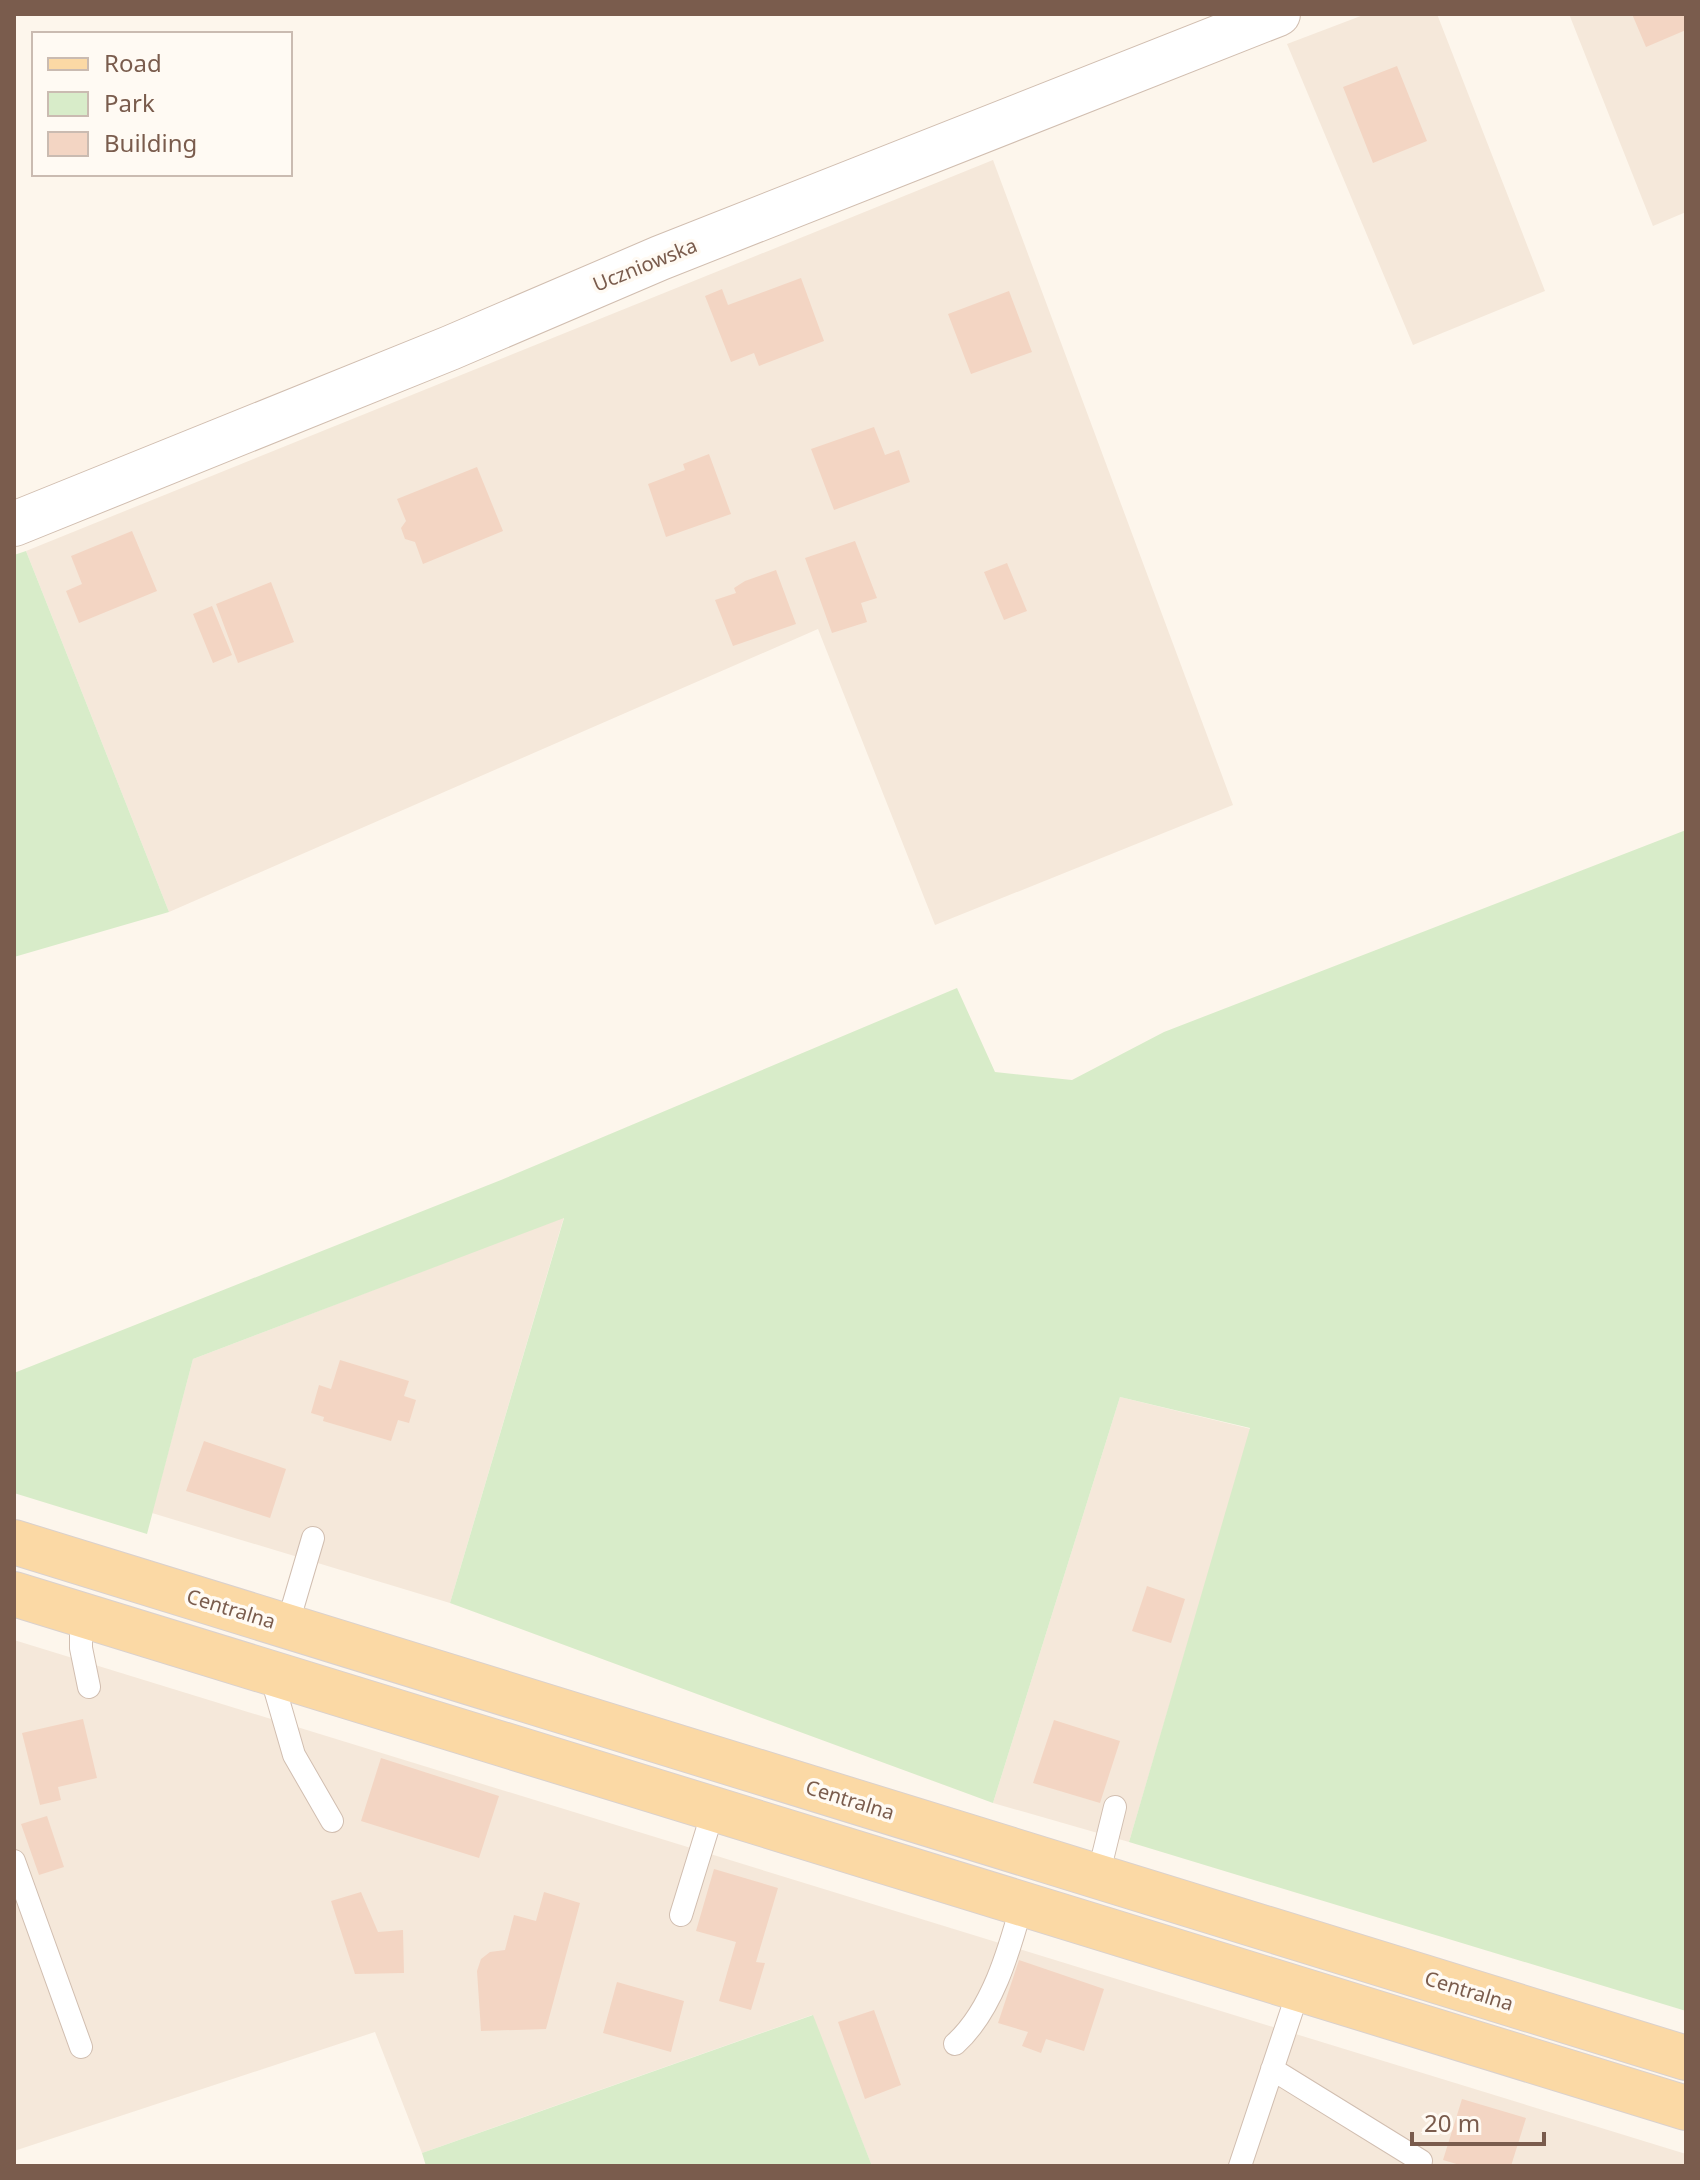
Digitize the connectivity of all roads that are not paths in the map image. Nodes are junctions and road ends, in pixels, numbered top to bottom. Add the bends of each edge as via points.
1 (1278, 14) edge
2 (14, 524) edge
3 (313, 1538) dead end
4 (14, 1542) edge
5 (14, 1594) edge
6 (81, 1614) junction
7 (287, 1626) junction
8 (270, 1672) junction
9 (89, 1687) dead end
10 (1115, 1807) dead end
11 (714, 1808) junction
12 (332, 1821) dead end
13 (14, 1861) edge
14 (1098, 1876) junction
15 (1022, 1904) junction
16 (681, 1915) dead end
17 (1299, 1989) junction
18 (955, 2044) dead end
19 (81, 2047) dead end
20 (1686, 2058) edge
21 (1272, 2069) junction
22 (1686, 2108) edge
23 (1421, 2161) dead end
24 (1240, 2166) edge

1 - 2 street, Uczniowska via 660,258
3 - 7 lane
4 - 7 main road, Centralna
5 - 6 main road
6 - 8 main road
6 - 9 lane
7 - 14 main road, Centralna
8 - 11 main road
8 - 12 lane via 294,1755
10 - 14 lane
11 - 15 main road
11 - 16 lane
13 - 19 lane
14 - 20 main road, Centralna
15 - 17 main road
15 - 18 lane via 975,2026
17 - 21 lane
17 - 22 main road
21 - 23 lane
21 - 24 lane

